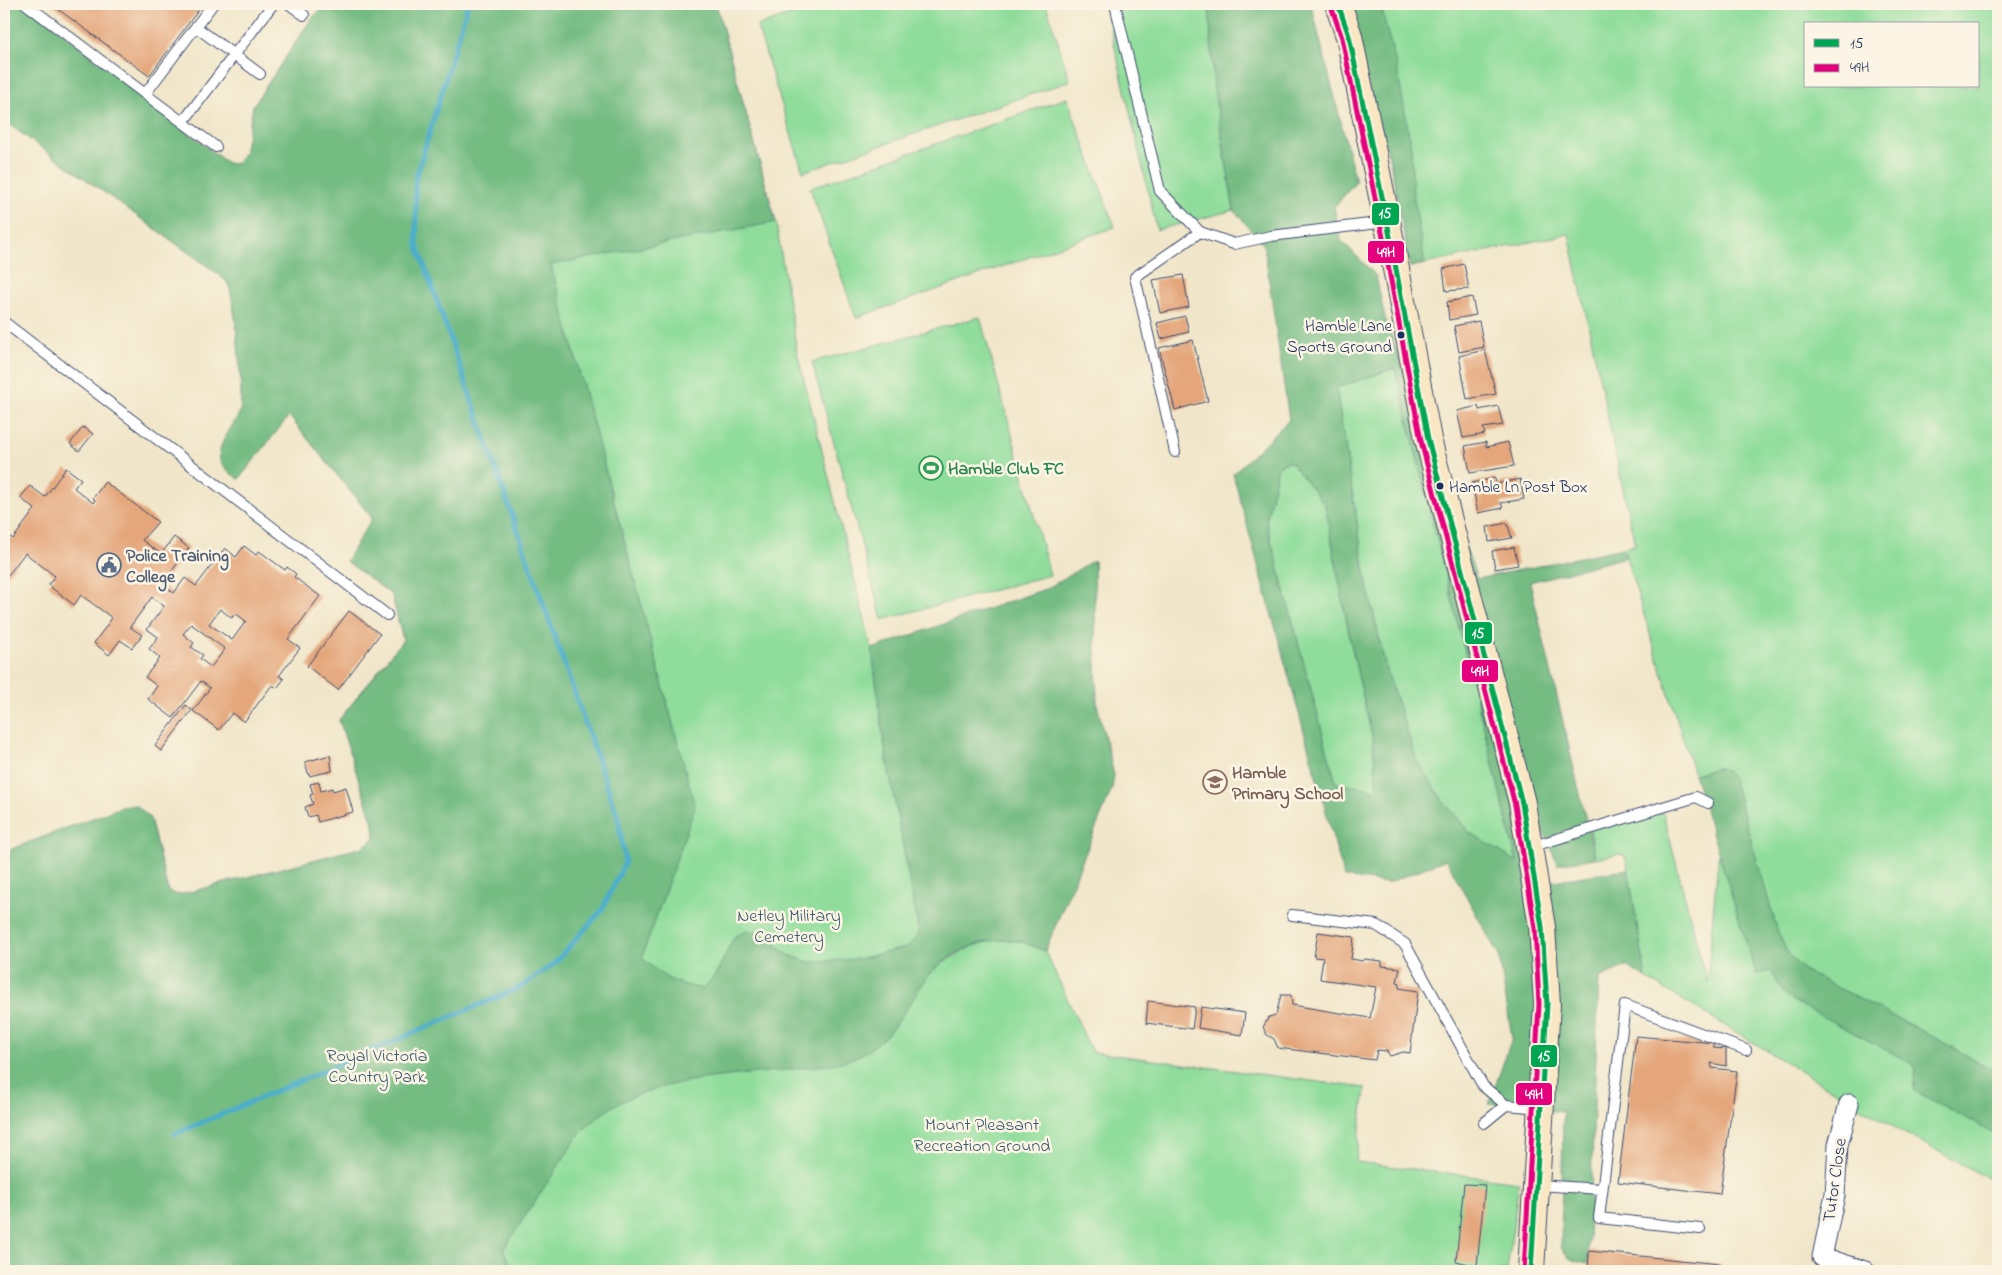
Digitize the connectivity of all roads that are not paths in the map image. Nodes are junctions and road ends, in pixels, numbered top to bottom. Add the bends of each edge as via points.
1 (26, 4) edge
2 (213, 4) edge
3 (272, 4) edge
4 (289, 4) edge
5 (1115, 4) edge
6 (1338, 4) edge
7 (304, 15) dead end
8 (196, 27) junction
9 (234, 55) junction
10 (260, 74) dead end
11 (146, 94) junction
12 (183, 122) junction
13 (216, 147) dead end
14 (1387, 221) junction
15 (1200, 232) junction
16 (4, 322) edge
17 (1175, 452) dead end
18 (387, 615) dead end
19 (1708, 803) dead end
20 (1529, 847) junction
21 (1292, 915) dead end
22 (1746, 1050) dead end
23 (1849, 1104) dead end
24 (1506, 1105) junction
25 (1541, 1108) junction
26 (1484, 1123) dead end
27 (1536, 1185) junction
28 (1601, 1189) junction
29 (1700, 1229) dead end
30 (1820, 1264) edge
31 (1531, 1271) edge
32 (1866, 1271) edge

1 - 11 lane
2 - 8 lane
3 - 9 lane
4 - 7 lane
5 - 15 lane via 1160,191
6 - 14 main road via 1349,36
8 - 9 lane
8 - 11 lane
9 - 10 lane
9 - 12 lane
11 - 12 lane
12 - 13 lane
14 - 15 lane via 1234,244
14 - 20 main road via 1428,438 1522,802
15 - 17 lane via 1134,277
16 - 18 lane
19 - 20 lane via 1696,796
20 - 25 main road via 1542,927 1547,1004
21 - 24 lane via 1376,924 1405,944 1483,1086
22 - 28 lane via 1626,1005
23 - 30 street, Tutor Close via 1838,1145 1835,1195
24 - 25 lane
24 - 26 lane
25 - 27 main road
27 - 28 lane
27 - 31 main road
28 - 29 lane via 1599,1218
30 - 32 street, Tutor Close

